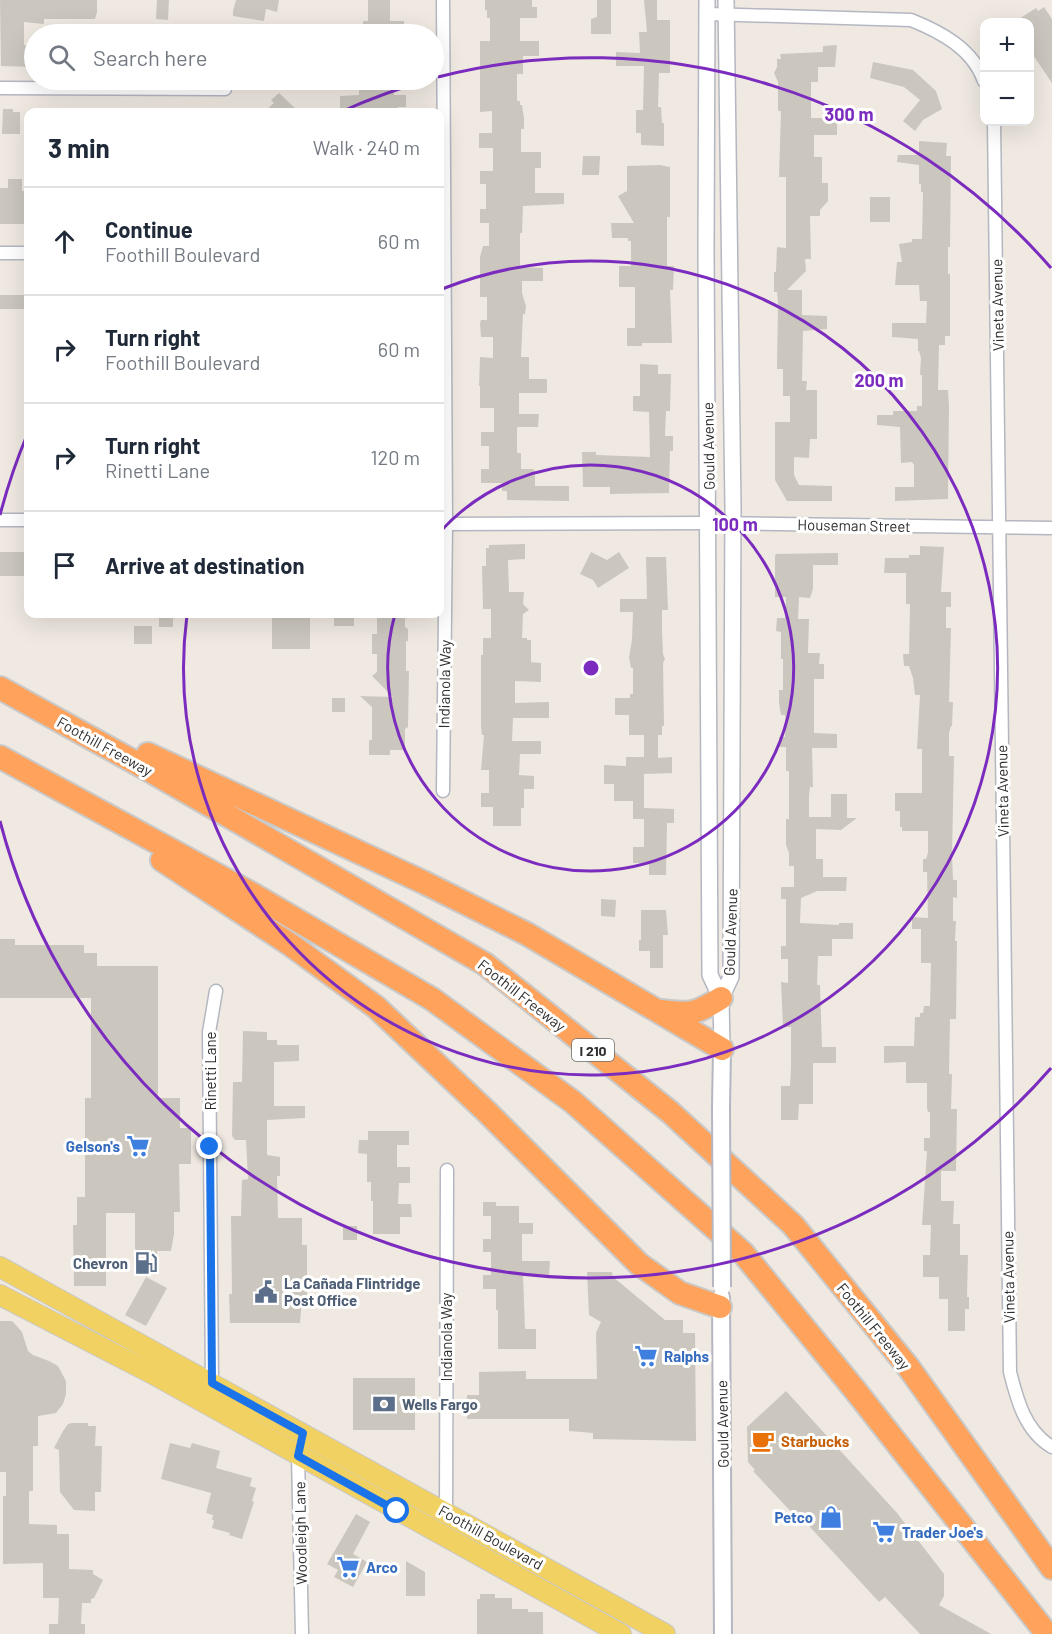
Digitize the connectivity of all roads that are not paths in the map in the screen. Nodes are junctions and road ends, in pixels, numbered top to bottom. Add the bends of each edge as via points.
1 (443, 0) edge
2 (707, 7) edge
3 (726, 7) edge
4 (443, 24) edge
5 (982, 72) edge
6 (0, 88) edge
7 (24, 88) edge
8 (443, 90) edge
9 (443, 108) edge
10 (994, 126) edge
11 (0, 253) edge
12 (24, 253) edge
13 (0, 520) edge
14 (24, 520) edge
15 (708, 523) junction
16 (444, 524) edge
17 (734, 524) junction
18 (999, 527) junction
19 (1052, 528) edge
20 (443, 618) edge
21 (0, 686) edge
22 (0, 757) edge
23 (43, 782) junction
24 (443, 791) dead end
25 (216, 991) dead end
26 (722, 998) junction
27 (656, 1011) junction
28 (722, 1049) junction
29 (447, 1170) dead end
30 (0, 1267) edge
31 (0, 1295) edge
32 (721, 1297) junction
33 (212, 1383) junction
34 (205, 1404) junction
35 (303, 1433) junction
36 (1052, 1447) edge
37 (298, 1456) junction
38 (445, 1512) junction
39 (448, 1539) junction
40 (1052, 1568) edge
41 (302, 1634) edge
42 (621, 1634) edge
43 (665, 1634) edge
44 (723, 1634) edge
45 (1047, 1634) edge

1 - 4 street, Indianola Way
2 - 3 street
2 - 15 street, Gould Avenue
3 - 5 street via 911,20 956,43
3 - 17 street, Gould Avenue
6 - 7 street
8 - 9 street, Indianola Way
10 - 18 street, Vineta Avenue
11 - 12 street
13 - 14 street
15 - 16 street, Houseman Street
15 - 17 street, Houseman Street
15 - 26 street, Gould Avenue via 710,975
17 - 18 street, Houseman Street
17 - 26 street, Gould Avenue via 731,977
18 - 19 street, Houseman Street
18 - 36 street, Vineta Avenue via 1010,1372 1020,1410 1041,1441
20 - 24 street, Indianola Way
21 - 27 highway via 443,892 527,934
21 - 40 highway, Foothill Freeway / I 210 via 485,964 670,1112 793,1225 909,1368
22 - 23 highway
23 - 32 highway via 291,945 376,1007 639,1264 680,1293
23 - 45 highway via 254,895 432,999 573,1102 743,1252
25 - 33 street, Rinetti Lane via 209,1032
26 - 27 highway via 702,1010 685,1014
26 - 28 street, Gould Avenue
27 - 28 highway
28 - 32 main road, Gould Avenue, bridge
29 - 38 street, Indianola Way
30 - 33 main road, Foothill Boulevard
31 - 34 main road, Foothill Boulevard
32 - 44 main road, Gould Avenue
33 - 34 street, Rinetti Lane
33 - 35 main road, Foothill Boulevard
34 - 37 main road, Foothill Boulevard
35 - 37 street, Woodleigh Lane
35 - 38 main road, Foothill Boulevard
37 - 39 main road, Foothill Boulevard
37 - 41 street, Woodleigh Lane
38 - 39 street, Indianola Way
38 - 43 main road, Foothill Boulevard
39 - 42 main road, Foothill Boulevard

